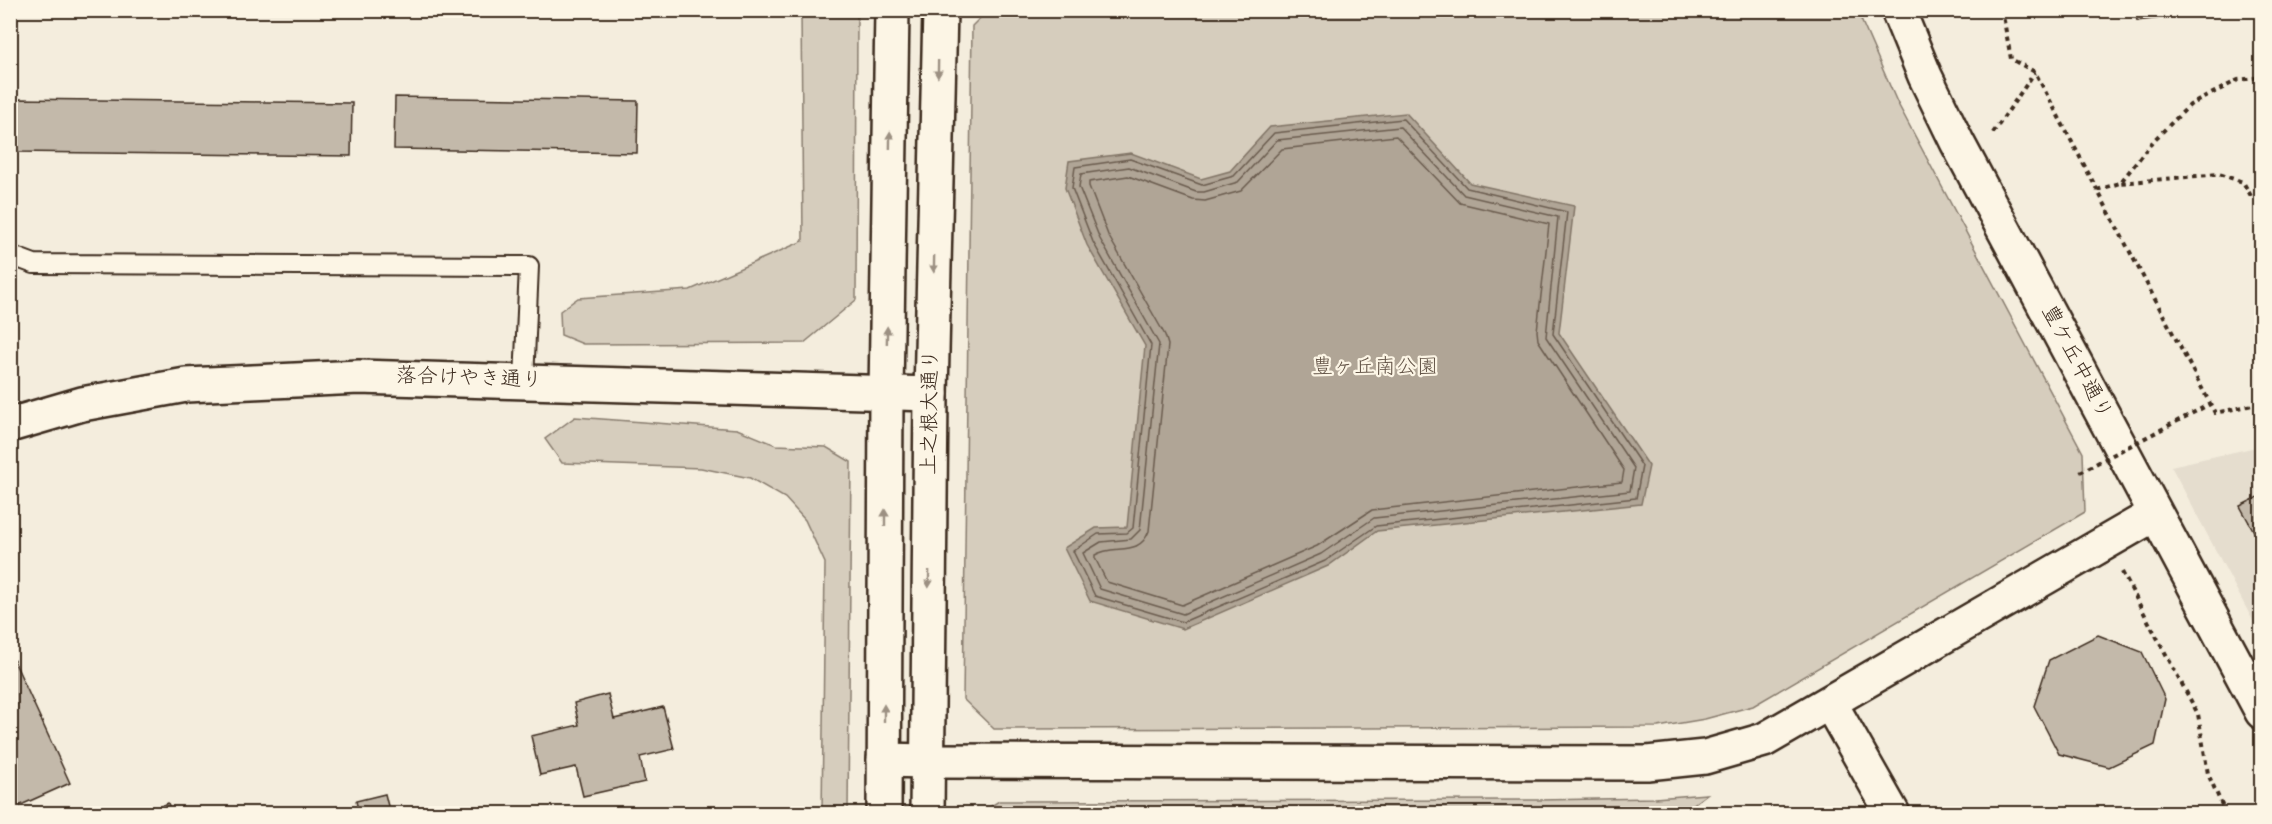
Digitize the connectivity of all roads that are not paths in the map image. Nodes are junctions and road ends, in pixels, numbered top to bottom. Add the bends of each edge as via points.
1 (892, 10) edge
2 (939, 10) edge
3 (1898, 10) edge
4 (10, 255) edge
5 (524, 381) junction
6 (886, 394) junction
7 (932, 394) junction
8 (10, 425) edge
9 (2155, 514) junction
10 (1830, 703) junction
11 (2262, 712) edge
12 (884, 760) junction
13 (927, 761) junction
14 (884, 813) edge
15 (927, 813) edge
16 (1893, 813) edge

6 -> 1 street
2 -> 7 street, 上之根大通り
3 - 9 street, 豊ケ丘中通り via 1957,142
4 - 5 lane via 34,264 529,266
5 - 6 street, 落合けやき通り
5 - 8 street, 落合けやき通り via 359,376 186,385 82,404
6 - 7 street, 落合けやき通り
12 -> 6 street
7 -> 13 street, 上之根大通り
9 - 10 street
9 - 11 street, 豊ケ丘中通り
10 - 13 street via 1764,740 1705,757 1647,763
10 - 16 street
12 - 13 street
12 - 14 street
13 - 15 street, 上之根大通り

